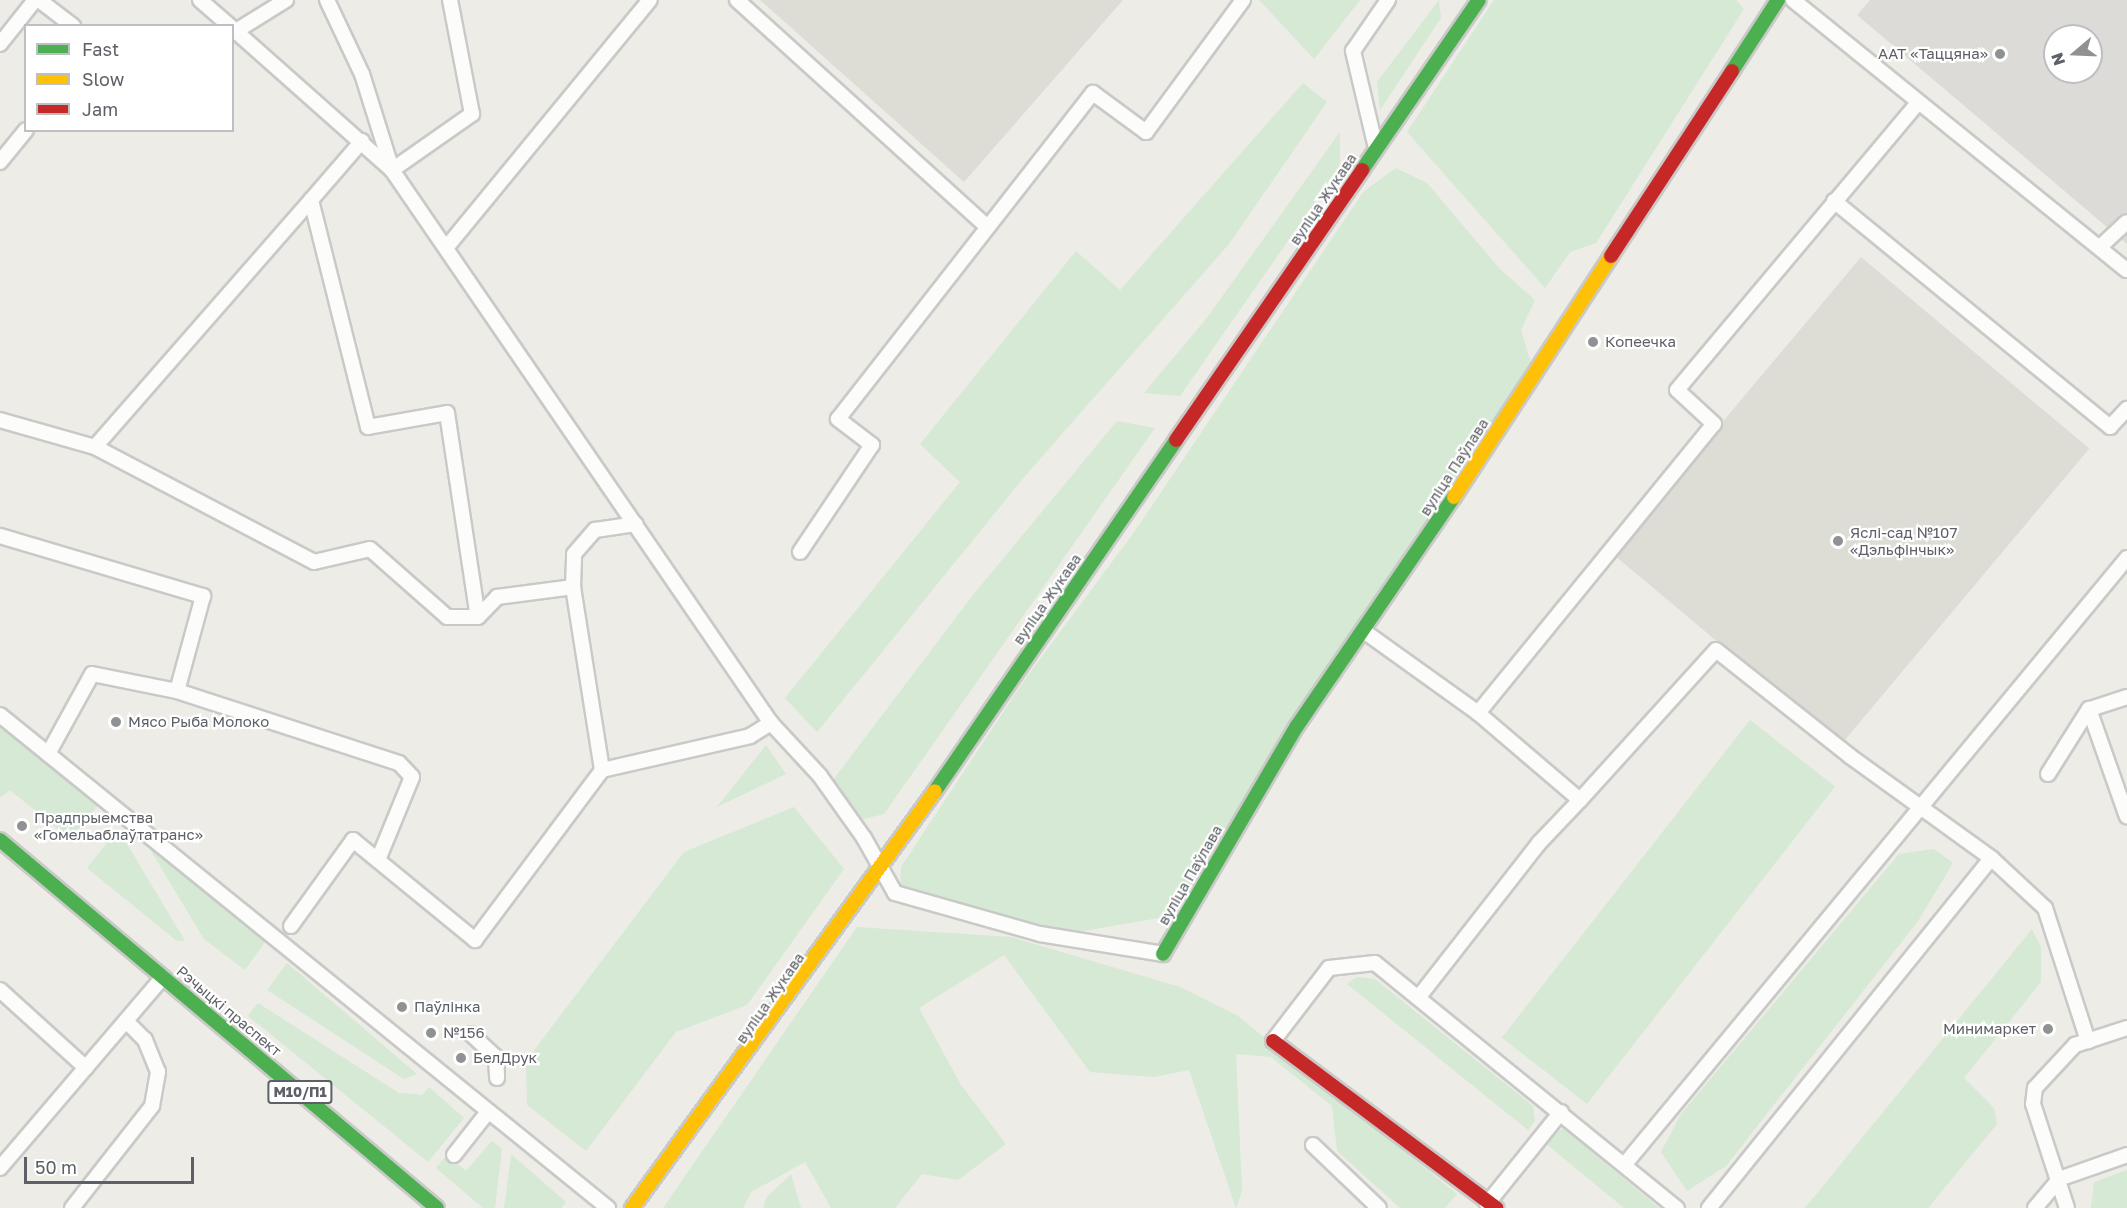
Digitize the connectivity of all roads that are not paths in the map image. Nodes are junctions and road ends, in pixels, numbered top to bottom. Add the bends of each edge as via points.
1 (37, 0) edge
2 (200, 0) edge
3 (286, 0) edge
4 (327, 0) edge
5 (450, 0) edge
6 (650, 0) edge
7 (737, 0) edge
8 (1243, 0) edge
9 (1388, 0) edge
10 (1479, 0) edge
11 (1778, 0) edge
12 (1793, 0) edge
13 (70, 24) edge
14 (228, 24) edge
15 (234, 27) edge
16 (234, 29) edge
17 (0, 44) edge
18 (1918, 103) junction
19 (24, 132) edge
20 (362, 141) junction
21 (1377, 150) junction
22 (0, 162) edge
23 (392, 170) junction
24 (311, 200) junction
25 (1834, 201) junction
26 (2127, 222) edge
27 (987, 227) junction
28 (2101, 246) junction
29 (446, 248) junction
30 (2127, 270) edge
31 (2127, 409) edge
32 (0, 420) edge
33 (95, 447) junction
34 (636, 524) junction
35 (0, 537) edge
36 (800, 552) dead end
37 (2127, 558) edge
38 (573, 587) junction
39 (478, 617) junction
40 (1365, 632) junction
41 (177, 691) junction
42 (2127, 696) edge
43 (2089, 709) junction
44 (1478, 713) junction
45 (0, 715) edge
46 (771, 723) junction
47 (48, 754) junction
48 (602, 770) junction
49 (2048, 774) dead end
50 (1580, 800) junction
51 (1921, 808) junction
52 (2127, 817) edge
53 (0, 840) edge
54 (1991, 858) junction
55 (378, 860) junction
56 (880, 867) junction
57 (291, 926) dead end
58 (1163, 954) joint
59 (163, 978) junction
60 (0, 990) edge
61 (1418, 998) junction
62 (126, 1021) junction
63 (2127, 1028) edge
64 (471, 1034) dead end
65 (1273, 1041) joint
66 (2088, 1041) junction
67 (86, 1068) junction
68 (497, 1078) dead end
69 (1561, 1112) junction
70 (487, 1113) junction
71 (1313, 1145) dead end
72 (454, 1155) dead end
73 (2127, 1155) edge
74 (1625, 1164) junction
75 (0, 1168) edge
76 (2059, 1179) junction
77 (1490, 1206) edge
78 (72, 1208) edge
79 (437, 1208) edge
80 (608, 1208) edge
81 (632, 1208) edge
82 (1379, 1208) edge
83 (1677, 1208) edge
84 (1709, 1208) edge
85 (2035, 1208) edge
86 (2067, 1208) edge

1 - 13 lane
1 - 17 lane
2 - 14 lane
3 - 15 lane
4 - 23 lane via 362,74
5 - 23 lane via 472,114
6 - 29 lane
7 - 27 lane
8 - 27 lane via 1146,132 1093,93
9 - 21 lane via 1353,51
10 - 21 street, вуліца Жукава
11 - 40 street, вуліца Паўлава
12 - 18 lane
16 - 20 lane
18 - 25 lane
18 - 28 lane
19 - 22 lane
20 - 23 lane
20 - 24 lane
21 - 56 street, вуліца Жукава
23 - 29 lane
24 - 33 lane
24 - 39 lane via 368,427 447,413
25 - 31 lane via 2110,427
25 - 44 lane via 1677,390 1714,424
26 - 28 lane
27 - 36 lane via 838,419 872,446
28 - 30 lane
29 - 34 lane
32 - 33 lane
33 - 39 lane via 314,562 370,549 447,617
34 - 38 lane via 595,530 574,554
34 - 46 lane
35 - 41 lane via 203,596
37 - 51 lane
38 - 39 lane via 497,597
38 - 48 lane
40 - 44 lane
40 - 58 street, вуліца Паўлава via 1297,726
41 - 47 lane via 92,674
41 - 55 lane via 399,763 412,777
42 - 43 lane
43 - 49 lane
43 - 52 lane
44 - 50 lane
45 - 47 lane
46 - 48 lane via 750,736
46 - 56 lane via 820,776
47 - 70 lane
48 - 55 lane via 475,940
50 - 51 lane via 1716,650
50 - 61 lane via 1539,843
51 - 54 lane
51 - 74 lane
53 - 59 street, Рэчыцкі праспект / М10/П1
54 - 66 lane via 2045,908
54 - 84 lane
55 - 57 lane via 353,840
56 - 58 lane via 895,893 927,905 1040,934
56 - 81 street, вуліца Жукава via 755,1049
59 - 62 lane
59 - 79 street, Рэчыцкі праспект / М10/П1
60 - 67 lane
61 - 65 lane via 1375,963 1329,968
61 - 69 lane
62 - 67 lane
62 - 78 lane via 145,1040 158,1072 152,1106
63 - 66 lane
64 - 68 lane via 496,1057
65 - 77 street
66 - 76 lane via 2075,1045 2035,1088 2033,1104
67 - 75 lane
69 - 74 lane
69 - 77 lane
70 - 72 lane
70 - 80 lane
71 - 82 lane
73 - 76 lane
74 - 83 lane
76 - 85 lane
76 - 86 lane

